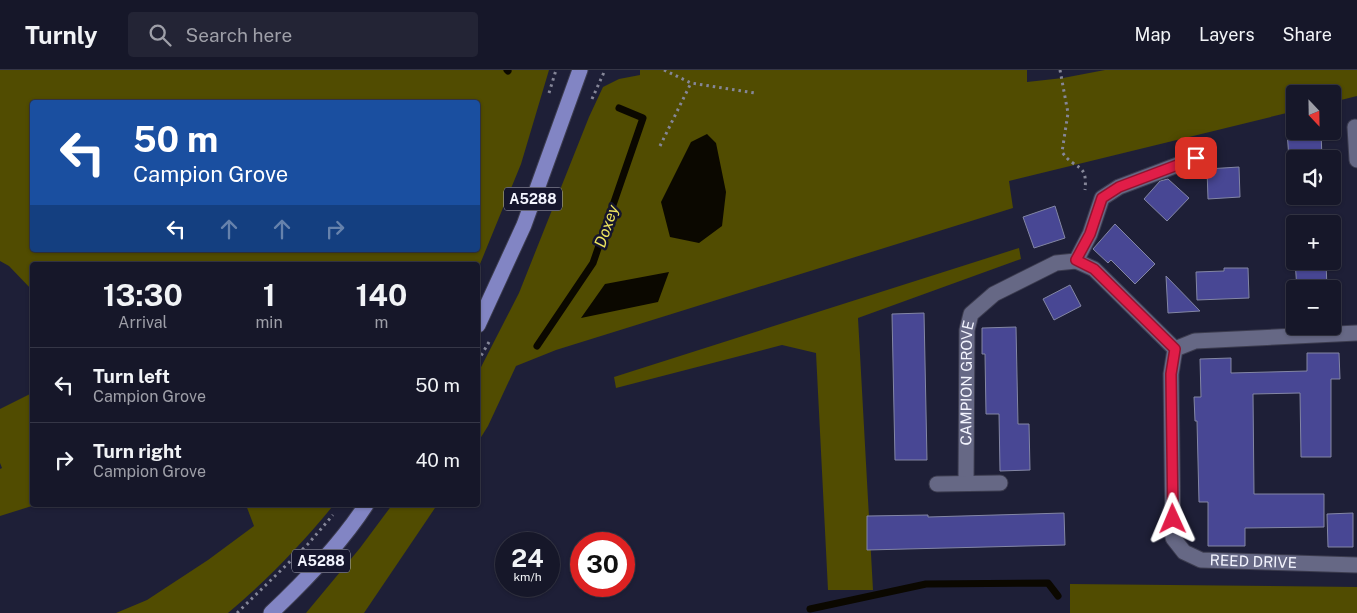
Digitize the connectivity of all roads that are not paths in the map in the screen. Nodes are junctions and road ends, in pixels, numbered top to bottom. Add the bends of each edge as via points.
1 (580, 70) edge
2 (1355, 127) dead end
3 (1356, 143) edge
4 (1196, 158) dead end
5 (1357, 160) edge
6 (1076, 260) junction
7 (480, 320) edge
8 (1357, 334) edge
9 (1175, 349) junction
10 (966, 483) junction
11 (1000, 483) dead end
12 (937, 484) dead end
13 (365, 507) edge
14 (1357, 565) edge
15 (271, 613) edge

1 - 7 main road, A5288 via 524,225
2 - 3 street
3 - 5 street
4 - 6 street via 1119,187 1102,198 1090,234
6 - 9 street via 1094,269
6 - 10 street, CAMPION GROVE via 1056,263 994,294 971,314 967,330
8 - 9 street via 1195,340
9 - 14 street, REED DRIVE via 1171,374 1173,538 1184,552 1201,560
10 - 11 street
10 - 12 street
13 - 15 main road, A5288 via 352,527

